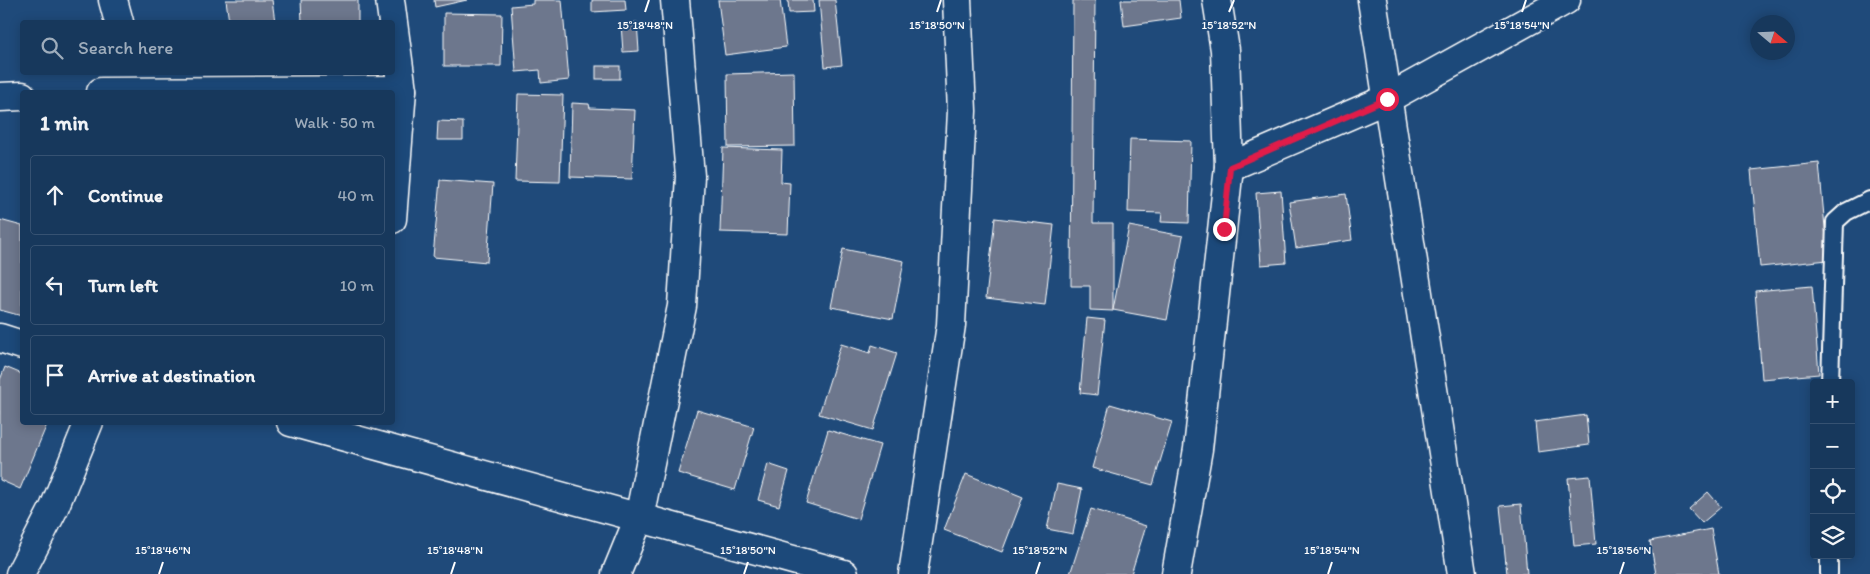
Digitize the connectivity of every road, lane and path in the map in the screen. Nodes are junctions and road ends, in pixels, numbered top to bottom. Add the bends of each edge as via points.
1 (113, 0) edge
2 (390, 0) edge
3 (674, 0) edge
4 (957, 0) edge
5 (1217, 0) edge
6 (1372, 0) edge
7 (1566, 0) edge
8 (118, 20) edge
9 (393, 20) edge
10 (395, 38) edge
11 (134, 85) edge
12 (110, 90) edge
13 (402, 90) junction
14 (20, 96) edge
15 (0, 97) edge
16 (1387, 99) junction
17 (1230, 167) junction
18 (395, 181) edge
19 (1870, 200) edge
20 (0, 338) edge
21 (20, 344) edge
22 (1830, 379) edge
23 (88, 425) edge
24 (314, 425) edge
25 (373, 433) edge
26 (639, 518) junction
27 (1829, 559) edge
28 (20, 574) edge
29 (616, 574) edge
30 (844, 574) edge
31 (913, 574) edge
32 (1176, 574) edge
33 (1462, 574) edge
34 (1829, 574) edge

1 - 8 street
2 - 9 street
3 - 26 street via 690,176 682,306
4 - 31 street via 962,110 951,326
5 - 17 street via 1225,50
6 - 16 street
7 - 16 street
10 - 13 street
11 - 12 street
11 - 13 street
13 - 18 street
14 - 15 street
16 - 17 street
16 - 33 street
17 - 32 street via 1198,449
19 - 22 lane via 1846,212 1835,222
20 - 21 street
23 - 28 street via 54,508
24 - 25 street
25 - 26 street
26 - 29 street
26 - 30 street
27 - 34 lane

